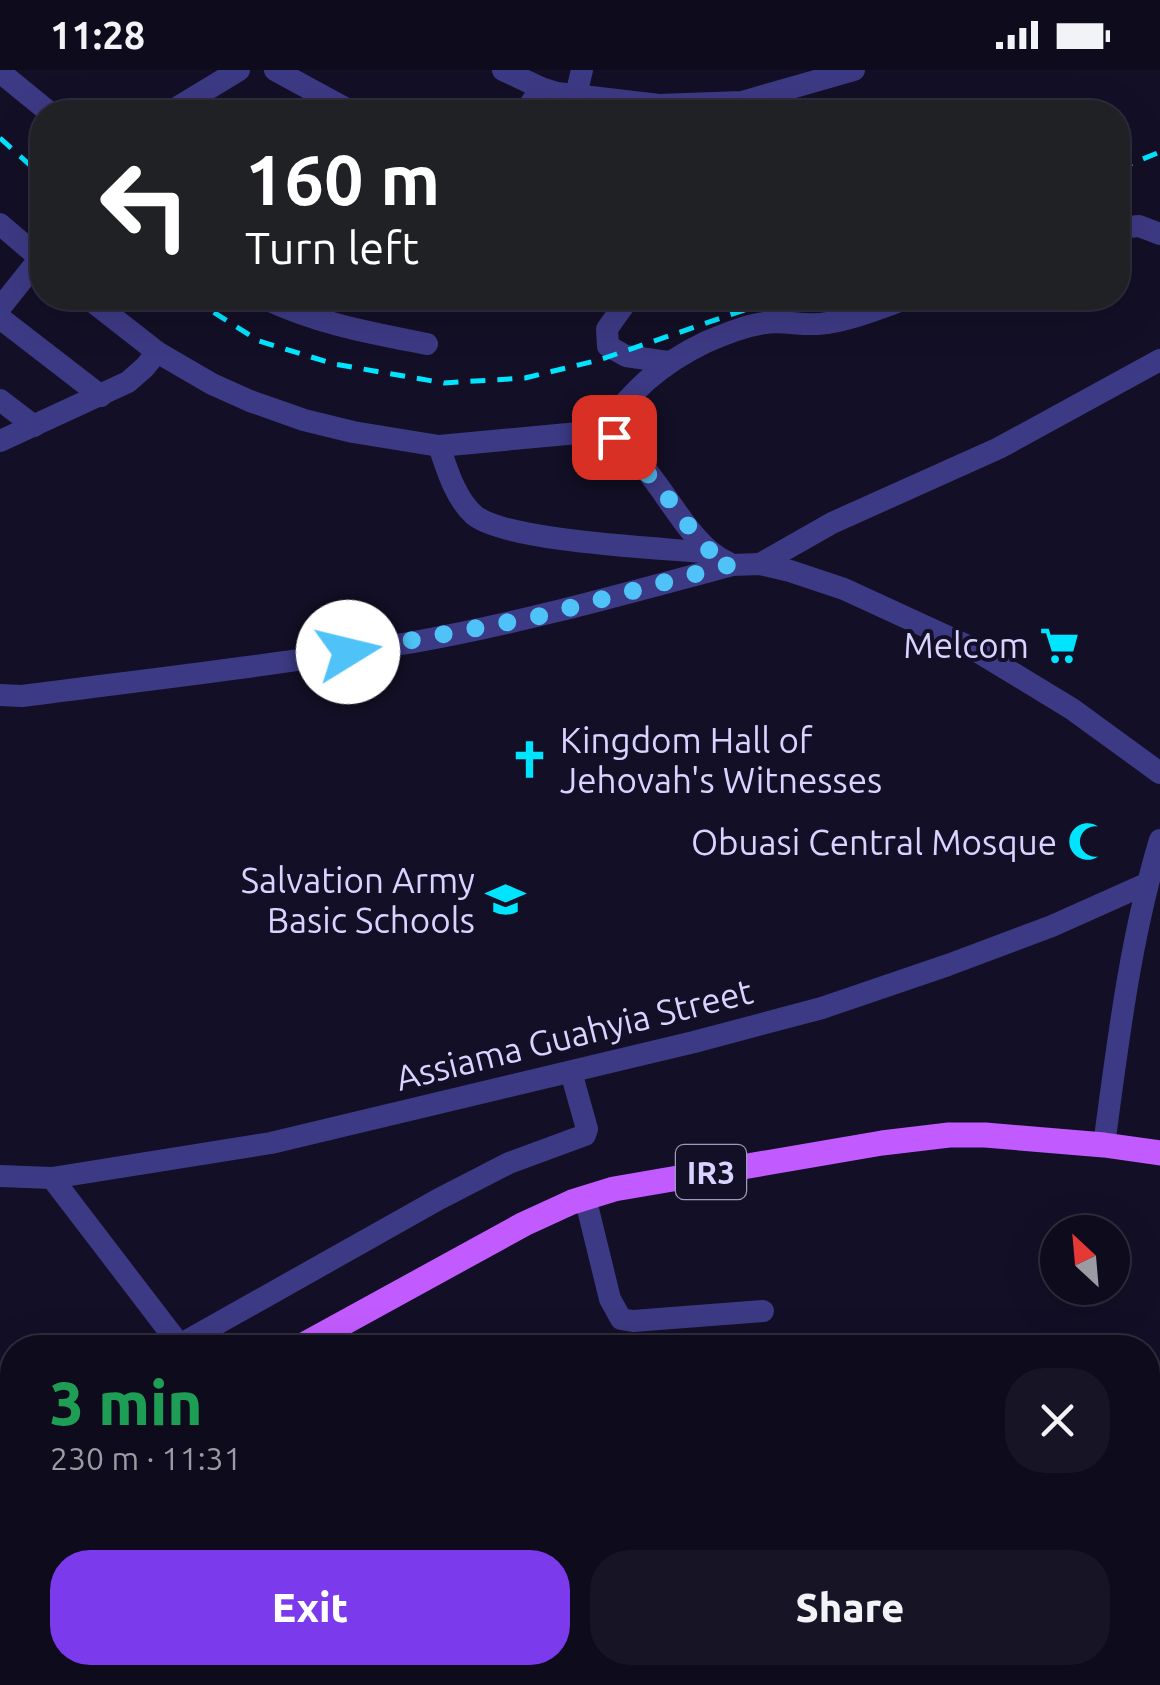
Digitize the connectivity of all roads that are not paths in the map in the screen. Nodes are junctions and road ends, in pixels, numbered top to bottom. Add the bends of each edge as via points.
1 (239, 70) edge
2 (275, 70) edge
3 (503, 70) edge
4 (582, 70) edge
5 (854, 70) edge
6 (0, 72) edge
7 (541, 88) junction
8 (576, 95) junction
9 (34, 100) edge
10 (190, 100) edge
11 (330, 100) edge
12 (534, 100) edge
13 (623, 100) edge
14 (749, 100) edge
15 (0, 224) edge
16 (30, 244) edge
17 (30, 263) edge
18 (0, 308) edge
19 (103, 310) edge
20 (292, 310) edge
21 (620, 310) edge
22 (870, 310) edge
23 (0, 318) edge
24 (427, 344) dead end
25 (157, 352) junction
26 (1160, 360) edge
27 (668, 362) junction
28 (101, 396) junction
29 (0, 400) edge
30 (34, 426) junction
31 (600, 432) junction
32 (0, 441) edge
33 (440, 446) junction
34 (722, 559) junction
35 (760, 564) junction
36 (0, 695) edge
37 (1160, 773) edge
38 (1155, 862) edge
39 (571, 1072) junction
40 (1104, 1145) junction
41 (1160, 1152) edge
42 (52, 1178) junction
43 (5, 1183) edge
44 (585, 1197) junction
45 (764, 1311) dead end
46 (170, 1335) edge
47 (198, 1335) edge
48 (322, 1335) edge

1 - 10 street
2 - 11 street
3 - 7 street
4 - 8 street
5 - 14 street
6 - 9 street
7 - 8 street
7 - 12 street
8 - 13 street
15 - 16 street
17 - 18 street
19 - 25 street
20 - 24 street
21 - 27 street via 606,329 608,346 626,356
22 - 27 street via 826,324 744,327
23 - 28 street
25 - 28 street via 138,375
25 - 33 street via 212,384 304,420
26 - 35 street via 999,448 832,523
27 - 31 street
28 - 30 street
29 - 30 street
30 - 32 street
31 - 33 street
31 - 34 street via 627,449
33 - 34 street via 458,494 486,523
34 - 35 street
34 - 36 street via 536,617 416,641 279,664
35 - 37 street via 844,589 970,647
38 - 39 street, Assiama Guahyia Street via 1003,945 822,1008
38 - 40 street
39 - 42 street, Assiama Guahyia Street via 271,1143
39 - 47 street via 585,1135 492,1171
40 - 41 main road, IR3
40 - 44 main road, IR3 via 923,1137
42 - 43 street, Assiama Guahyia Street
42 - 46 street
44 - 45 street via 621,1319
44 - 48 main road, IR3

